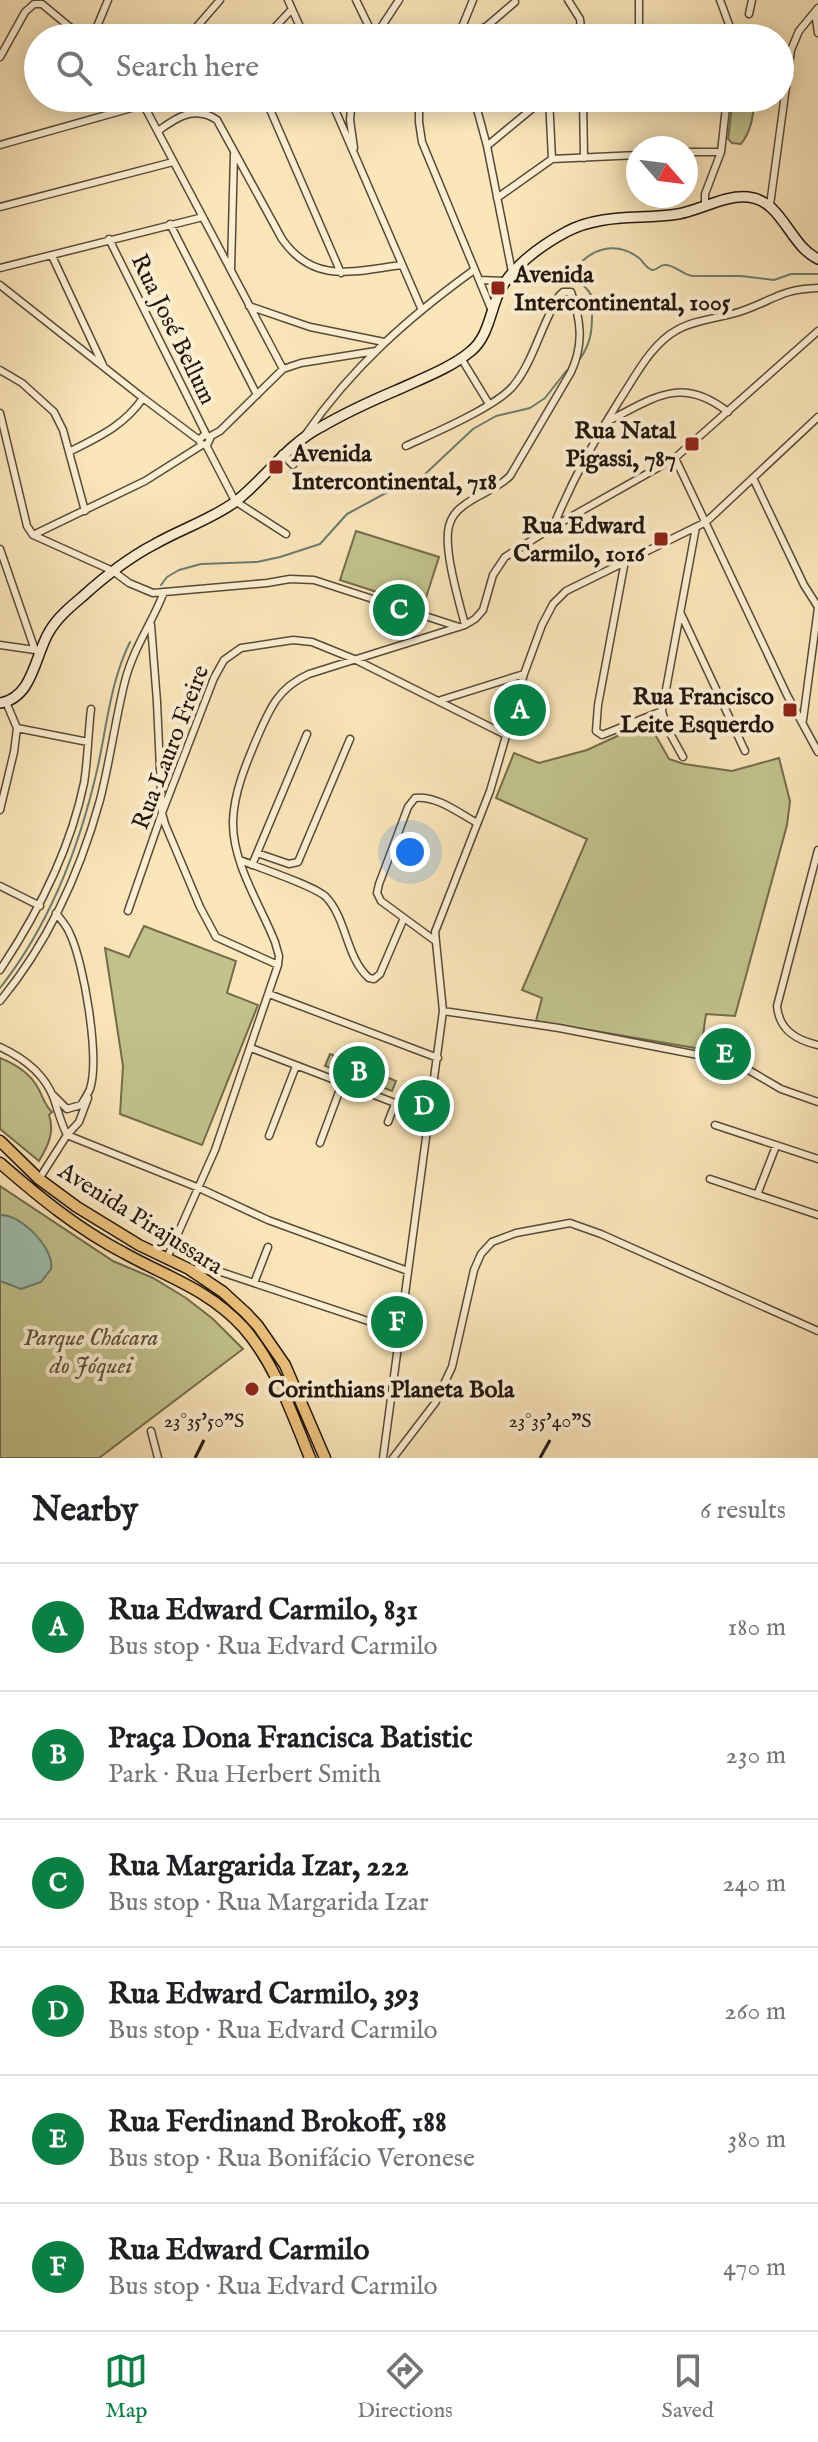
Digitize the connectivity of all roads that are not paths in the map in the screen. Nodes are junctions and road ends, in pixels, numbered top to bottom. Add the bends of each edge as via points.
1 (108, 0) edge
2 (220, 0) edge
3 (288, 0) edge
4 (356, 0) edge
5 (399, 0) edge
6 (473, 0) edge
7 (568, 0) edge
8 (639, 0) edge
9 (720, 0) edge
10 (752, 0) edge
11 (515, 2) dead end
12 (292, 9) junction
13 (817, 10) edge
14 (749, 14) dead end
15 (68, 24) edge
16 (98, 24) edge
17 (199, 24) edge
18 (278, 24) edge
19 (299, 24) edge
20 (368, 24) edge
21 (383, 24) edge
22 (463, 24) edge
23 (489, 24) edge
24 (581, 24) edge
25 (639, 24) edge
26 (729, 24) edge
27 (818, 33) edge
28 (794, 43) edge
29 (0, 57) edge
30 (108, 112) edge
31 (147, 112) edge
32 (271, 112) edge
33 (336, 112) edge
34 (351, 112) edge
35 (419, 112) edge
36 (478, 112) edge
37 (530, 112) edge
38 (548, 112) edge
39 (583, 112) edge
40 (725, 112) edge
41 (783, 112) edge
42 (158, 131) junction
43 (0, 145) edge
44 (487, 146) junction
45 (234, 149) junction
46 (698, 152) edge
47 (721, 152) junction
48 (355, 155) junction
49 (626, 156) edge
50 (584, 158) junction
51 (552, 159) junction
52 (173, 162) junction
53 (497, 198) junction
54 (770, 205) junction
55 (705, 206) junction
56 (0, 207) edge
57 (203, 217) junction
58 (170, 224) junction
59 (109, 239) junction
60 (52, 256) junction
61 (818, 259) edge
62 (402, 265) junction
63 (0, 268) edge
64 (474, 270) junction
65 (512, 272) junction
66 (231, 273) junction
67 (341, 273) junction
68 (480, 280) junction
69 (505, 281) junction
70 (0, 285) edge
71 (818, 288) edge
72 (485, 294) junction
73 (495, 300) junction
74 (249, 306) junction
75 (421, 308) junction
76 (492, 311) junction
77 (818, 331) edge
78 (384, 342) junction
79 (376, 351) junction
80 (461, 358) junction
81 (104, 367) junction
82 (283, 369) junction
83 (2, 370) edge
84 (257, 395) junction
85 (143, 398) junction
86 (489, 404) junction
87 (728, 412) junction
88 (0, 413) edge
89 (818, 417) edge
90 (605, 423) junction
91 (208, 436) junction
92 (304, 437) junction
93 (202, 443) junction
94 (406, 446) dead end
95 (69, 452) junction
96 (282, 454) junction
97 (675, 458) junction
98 (293, 465) dead end
99 (753, 478) junction
100 (235, 501) junction
101 (85, 511) junction
102 (706, 522) junction
103 (553, 527) junction
104 (696, 527) junction
105 (286, 534) dead end
106 (33, 535) junction
107 (0, 549) edge
108 (625, 561) junction
109 (113, 571) junction
110 (164, 592) junction
111 (818, 608) edge
112 (681, 614) junction
113 (151, 624) junction
114 (462, 626) junction
115 (0, 645) edge
116 (37, 651) junction
117 (354, 659) junction
118 (524, 674) junction
119 (441, 700) junction
120 (3, 702) edge
121 (91, 709) dead end
122 (662, 711) junction
123 (802, 722) junction
124 (17, 728) junction
125 (307, 734) dead end
126 (506, 735) junction
127 (350, 739) dead end
128 (88, 742) junction
129 (745, 751) dead end
130 (818, 752) edge
131 (683, 757) dead end
132 (0, 810) edge
133 (162, 813) junction
134 (477, 823) junction
135 (818, 850) edge
136 (257, 853) junction
137 (240, 860) junction
138 (252, 865) junction
139 (0, 886) edge
140 (40, 906) junction
141 (128, 911) dead end
142 (56, 913) junction
143 (404, 918) junction
144 (434, 940) junction
145 (278, 965) junction
146 (0, 970) edge
147 (269, 994) junction
148 (0, 1001) edge
149 (443, 1011) junction
150 (818, 1045) edge
151 (0, 1047) edge
152 (251, 1048) junction
153 (438, 1058) junction
154 (296, 1066) junction
155 (342, 1084) junction
156 (90, 1090) junction
157 (53, 1095) junction
158 (818, 1102) edge
159 (395, 1104) junction
160 (429, 1116) junction
161 (388, 1122) dead end
162 (715, 1125) dead end
163 (67, 1135) junction
164 (269, 1136) dead end
165 (0, 1141) edge
166 (320, 1143) dead end
167 (776, 1146) junction
168 (0, 1148) edge
169 (818, 1159) edge
170 (0, 1163) edge
171 (6, 1172) edge
172 (39, 1179) junction
173 (710, 1179) dead end
174 (199, 1188) junction
175 (757, 1195) junction
176 (818, 1215) edge
177 (268, 1247) dead end
178 (166, 1259) junction
179 (189, 1269) junction
180 (408, 1271) junction
181 (254, 1283) junction
182 (818, 1331) edge
183 (401, 1332) junction
184 (268, 1364) junction
185 (295, 1387) junction
186 (151, 1431) dead end
187 (158, 1458) edge
188 (310, 1458) edge
189 (325, 1458) edge
190 (383, 1458) edge
191 (393, 1458) edge

1 - 16 street
2 - 17 street
3 - 12 street
4 - 20 street
5 - 21 street
6 - 22 street
7 - 24 street
8 - 25 street
9 - 26 street
10 - 14 street
11 - 23 street
12 - 18 street
12 - 19 street
13 - 27 street
13 - 28 street
15 - 29 street via 42,4 34,4
30 - 43 street
31 - 42 street
32 - 67 street
33 - 48 street
34 - 48 street
35 - 64 street via 422,142
36 - 44 street
37 - 44 street
38 - 51 street
39 - 50 street
40 - 47 street
41 - 54 street
42 - 45 street via 188,113 205,113 217,120
42 - 52 street
44 - 53 street
45 - 66 street
45 - 67 street via 288,248 321,271
46 - 47 street
47 - 55 street
48 - 62 street
49 - 50 street
50 - 51 street
51 - 53 street
52 - 56 street
52 - 57 street
53 - 65 street
54 - 55 street via 738,197
54 - 61 street via 800,246
55 - 65 street via 575,227
57 - 58 street
57 - 66 street
58 - 59 street
58 - 84 street
59 - 60 street
59 - 91 street, Rua José Bellum
60 - 63 street
60 - 81 street
62 - 67 street
62 - 75 street
64 - 68 street
64 - 75 street
65 - 69 street
66 - 74 street
68 - 69 street
68 - 72 street
69 - 73 street
70 - 81 street
71 - 90 street via 794,289 679,329 642,366
72 - 73 street
72 - 76 street
73 - 76 street
74 - 78 street via 310,327
74 - 82 street
75 - 78 street
76 - 80 street via 476,346
77 - 87 street
78 - 79 street
79 - 82 street
79 - 92 street via 329,400
80 - 86 street
80 - 92 street
81 - 85 street
82 - 84 street
83 - 95 street via 54,412
84 - 91 street
85 - 93 street
85 - 95 street via 118,426
86 - 94 street
86 - 114 street via 516,382 560,295 569,291 581,340 571,372 510,476 460,508 448,529
87 - 90 street via 707,398 679,391
87 - 97 street
88 - 106 street
89 - 99 street
90 - 103 street
91 - 93 street via 201,435
92 - 96 street
93 - 100 street
93 - 101 street via 145,481
95 - 101 street
96 - 98 street
96 - 100 street
97 - 102 street
97 - 103 street
99 - 102 street
99 - 111 street
100 - 105 street
100 - 109 street
101 - 106 street
102 - 104 street
102 - 123 street
103 - 114 street via 505,557 493,575 483,610
104 - 108 street
104 - 112 street
106 - 109 street
107 - 116 street
108 - 118 street via 557,599
108 - 122 street via 596,731 602,735
109 - 110 street via 142,589
109 - 116 street via 60,617
110 - 113 street
110 - 114 street via 314,580
111 - 123 street
112 - 122 street
112 - 129 street
113 - 133 street
113 - 142 street via 125,680 90,832
114 - 117 street
115 - 116 street
116 - 120 street via 27,684
117 - 119 street, Rua Lauro Freire
117 - 133 street, Rua Lauro Freire via 293,640 241,648 229,656 214,678
117 - 137 street via 293,682 269,711 235,801
118 - 119 street
118 - 126 street
119 - 126 street, Rua Lauro Freire
120 - 124 street
121 - 128 street
122 - 131 street
123 - 130 street
124 - 128 street
124 - 132 street
125 - 136 street
126 - 134 street
127 - 136 street via 298,862
128 - 140 street via 77,811
133 - 141 street, Rua Lauro Freire
133 - 145 street via 216,937
134 - 143 street via 434,800 419,797 411,802 377,890 381,901
134 - 144 street
135 - 150 street via 777,1006 789,1033
136 - 138 street
137 - 138 street
137 - 145 street via 275,942
138 - 143 street via 325,896 369,978 380,974
139 - 140 street
140 - 146 street
142 - 148 street
142 - 156 street via 76,950 85,994 93,1043
143 - 144 street
144 - 149 street
145 - 147 street
147 - 152 street
147 - 153 street
149 - 153 street
149 - 158 street via 729,1061
151 - 157 street via 32,1067
152 - 154 street
152 - 174 street
153 - 160 street
154 - 155 street
154 - 164 street
155 - 159 street
155 - 166 street
156 - 157 street via 72,1109
156 - 163 street via 82,1117
157 - 163 street
159 - 160 street
159 - 161 street
160 - 180 street
162 - 167 street
163 - 172 street
163 - 174 street
165 - 172 main road, Avenida Pirajussara
167 - 169 street
167 - 175 street
168 - 172 main road
170 - 171 main road, Avenida Pirajussara
171 - 184 main road, Avenida Pirajussara via 96,1237 212,1299 244,1329
172 - 178 main road, Avenida Pirajussara
173 - 175 street
174 - 178 street
174 - 180 street
175 - 176 street
177 - 181 street
178 - 179 main road, Avenida Pirajussara
179 - 181 street via 213,1270
179 - 185 main road, Avenida Pirajussara via 258,1326
180 - 183 street
181 - 183 street
182 - 191 street via 570,1223 516,1233 492,1242 481,1254 452,1367 435,1403
183 - 190 street
184 - 185 main road via 289,1394
184 - 188 main road, Avenida Pirajussara
185 - 189 main road, Avenida Pirajussara
186 - 187 street

